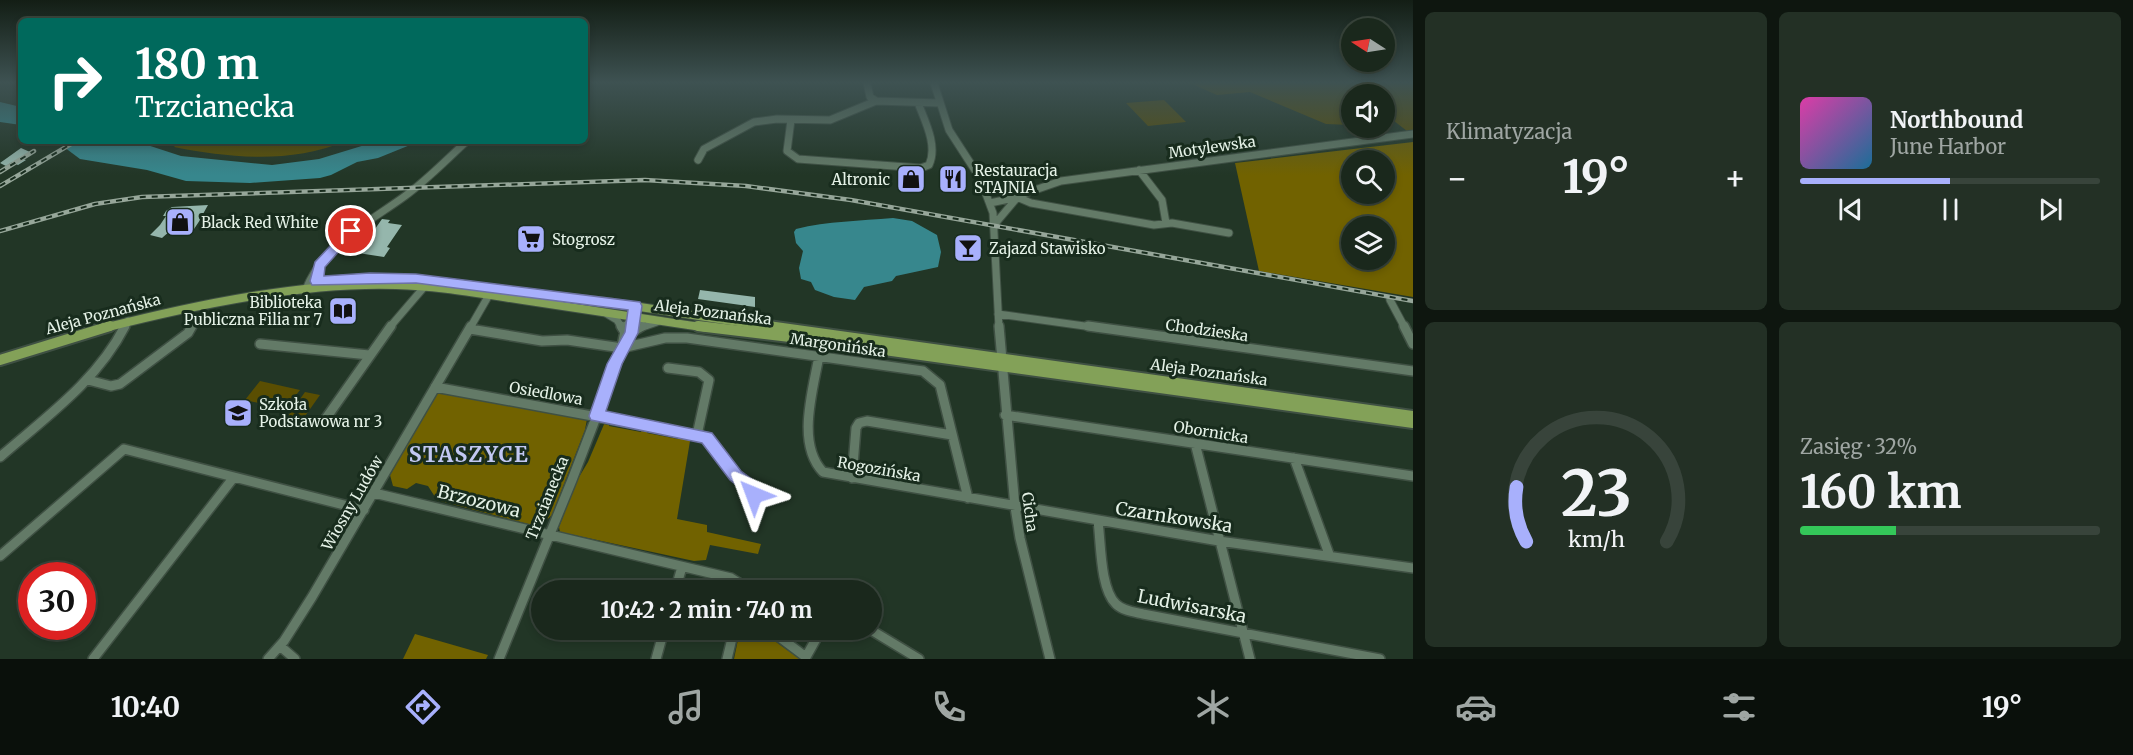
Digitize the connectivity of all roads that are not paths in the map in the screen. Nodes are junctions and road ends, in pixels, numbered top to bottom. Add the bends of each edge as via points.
1 (847, 114) edge
2 (921, 114) edge
3 (944, 114) edge
4 (791, 120) junction
5 (1413, 134) edge
6 (464, 144) edge
7 (698, 160) dead end
8 (1139, 170) junction
9 (1017, 197) junction
10 (991, 205) junction
11 (1006, 209) junction
12 (1166, 223) junction
13 (994, 225) junction
14 (1229, 233) dead end
15 (311, 285) junction
16 (425, 286) junction
17 (489, 294) junction
18 (1390, 300) dead end
19 (636, 306) junction
20 (607, 314) junction
21 (998, 314) junction
22 (710, 316) junction
23 (632, 317) junction
24 (130, 318) junction
25 (661, 321) junction
26 (195, 322) dead end
27 (687, 325) junction
28 (470, 329) junction
29 (628, 332) junction
30 (260, 344) dead end
31 (1413, 344) edge
32 (622, 348) junction
33 (0, 354) edge
34 (369, 355) junction
35 (819, 356) junction
36 (0, 360) edge
37 (1001, 363) junction
38 (668, 368) dead end
39 (1413, 371) edge
40 (88, 380) junction
41 (435, 387) junction
42 (1005, 415) junction
43 (597, 416) junction
44 (1413, 416) edge
45 (324, 421) dead end
46 (1413, 423) edge
47 (697, 435) junction
48 (952, 435) junction
49 (1195, 443) junction
50 (0, 457) edge
51 (1294, 458) junction
52 (234, 477) junction
53 (852, 478) junction
54 (1412, 478) edge
55 (374, 493) junction
56 (968, 498) junction
57 (752, 507) dead end
58 (1015, 507) junction
59 (364, 510) junction
60 (1098, 521) junction
61 (549, 535) junction
62 (1219, 541) junction
63 (1329, 554) junction
64 (0, 556) edge
65 (682, 567) junction
66 (1413, 568) edge
67 (678, 580) edge
68 (733, 580) edge
69 (1243, 634) junction
70 (882, 636) edge
71 (661, 640) edge
72 (732, 640) edge
73 (784, 640) edge
74 (816, 640) edge
75 (280, 646) junction
76 (1349, 656) edge
77 (808, 658) edge
78 (93, 659) edge
79 (268, 659) edge
80 (295, 659) edge
81 (499, 659) edge
82 (656, 659) edge
83 (727, 659) edge
84 (919, 659) edge
85 (1050, 659) edge
86 (1251, 659) edge
87 (1380, 659) edge

1 - 4 street via 814,122
2 - 4 street via 933,158 921,168 801,160 787,151
3 - 10 street via 950,133 977,171
4 - 7 street via 770,119 746,125 704,149
5 - 8 street, Motylewska
6 - 15 street via 406,195 351,231 319,266
8 - 9 street, Motylewska via 1052,182
8 - 12 street via 1162,200
9 - 10 street, Motylewska
9 - 11 street, Motylewska
9 - 12 street via 1154,225
10 - 11 street
10 - 13 street
11 - 13 street, Motylewska
12 - 14 street
13 - 21 street
15 - 16 main road, Aleja Poznańska
15 - 19 main road, Aleja Poznańska via 364,278 416,279
15 - 24 main road, Aleja Poznańska via 208,298
16 - 17 main road, Aleja Poznańska
16 - 34 street
17 - 20 main road, Aleja Poznańska
17 - 28 street, Wiosny Ludów
18 - 31 street
19 - 22 main road, Aleja Poznańska
19 - 23 street, Trzcianecka
20 - 23 main road, Aleja Poznańska
20 - 29 street
21 - 37 street
21 - 39 street, Chodzieska
22 - 27 main road via 704,322
22 - 37 main road, Aleja Poznańska
23 - 25 main road, Aleja Poznańska
23 - 29 street, Trzcianecka
24 - 33 main road, Aleja Poznańska
24 - 36 main road, Aleja Poznańska
24 - 40 street via 114,348
25 - 27 main road, Aleja Poznańska
25 - 29 street
26 - 40 street via 188,333 120,384 111,386
27 - 37 main road, Aleja Poznańska
28 - 32 street, Margonińska
28 - 41 street, Wiosny Ludów
29 - 32 street, Trzcianecka
30 - 34 street
32 - 35 street, Margonińska via 681,337
32 - 43 street, Trzcianecka
34 - 45 street
35 - 48 street, Margonińska via 926,372 939,385
35 - 53 street, Rogozińska via 809,419 813,459 821,471
37 - 42 street, Cicha
37 - 44 main road, Aleja Poznańska
37 - 46 main road, Aleja Poznańska
38 - 47 street via 699,372 709,381
40 - 50 street
41 - 43 street, Osiedlowa
41 - 55 street, Wiosny Ludów
42 - 49 street, Obornicka
42 - 58 street, Cicha
43 - 47 street, Osiedlowa
43 - 61 street, Trzcianecka
47 - 57 street, Osiedlowa via 710,440 736,476 753,490
48 - 53 street via 867,421 859,423
48 - 56 street, Margonińska
49 - 51 street, Obornicka
49 - 62 street
51 - 54 street, Obornicka
51 - 63 street
52 - 59 street
52 - 64 street via 124,449
52 - 78 street
53 - 56 street, Rogozińska
55 - 59 street, Wiosny Ludów
55 - 61 street, Brzozowa
56 - 58 street, Rogozińska
58 - 60 street, Czarnkowska
58 - 85 street, Cicha
59 - 75 street, Wiosny Ludów
60 - 62 street, Czarnkowska
60 - 69 street, Ludwisarska via 1108,586 1117,604 1137,614
61 - 65 street, Brzozowa
61 - 81 street, Trzcianecka
62 - 63 street, Czarnkowska
62 - 69 street
63 - 66 street, Czarnkowska
65 - 67 street
65 - 68 street, Brzozowa
69 - 76 street, Ludwisarska
69 - 86 street
70 - 84 street
71 - 82 street
72 - 83 street
73 - 77 street
74 - 77 street
75 - 79 street, Wiosny Ludów
75 - 80 street
76 - 87 street, Ludwisarska

